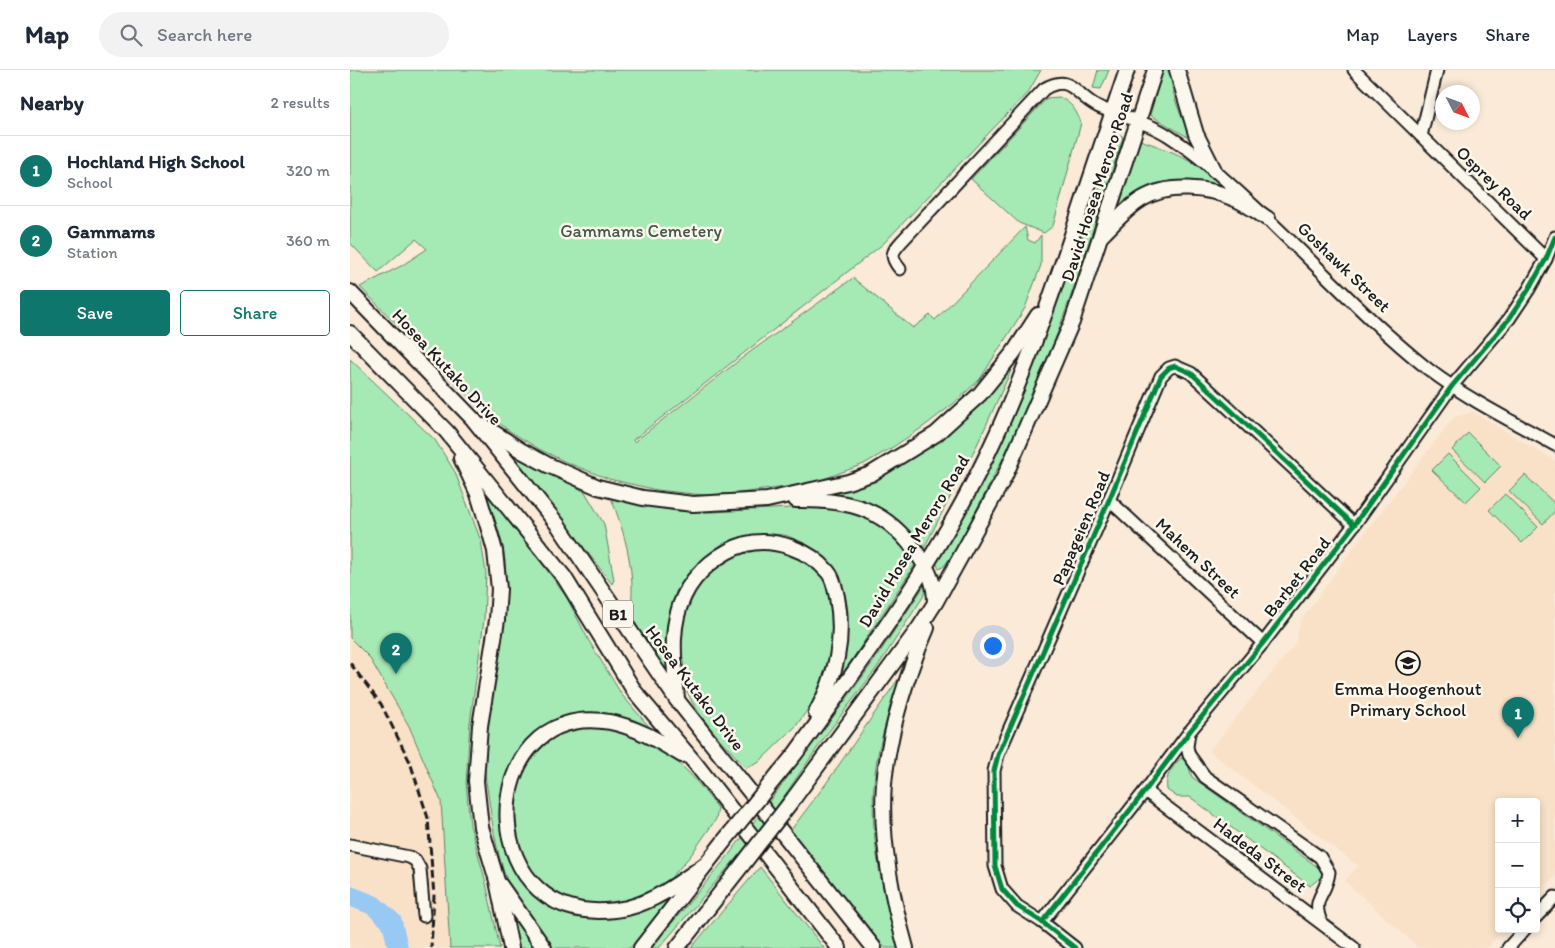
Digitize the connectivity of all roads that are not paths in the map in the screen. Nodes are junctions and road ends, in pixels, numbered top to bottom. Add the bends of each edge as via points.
1 (1126, 70) edge
2 (1155, 70) edge
3 (1177, 70) edge
4 (1354, 70) edge
5 (1437, 70) edge
6 (1113, 112) junction
7 (1138, 122) junction
8 (1421, 136) junction
9 (1214, 170) junction
10 (1268, 219) junction
11 (1555, 236) edge
12 (1100, 237) junction
13 (1546, 259) junction
14 (900, 269) dead end
15 (350, 292) edge
16 (1051, 297) junction
17 (350, 333) edge
18 (1452, 386) junction
19 (473, 419) junction
20 (447, 432) junction
21 (1555, 445) edge
22 (767, 500) junction
23 (1109, 500) junction
24 (1354, 525) junction
25 (925, 565) junction
26 (935, 603) junction
27 (1263, 643) junction
28 (677, 700) junction
29 (1190, 731) junction
30 (795, 754) junction
31 (695, 763) junction
32 (1145, 791) junction
33 (350, 845) edge
34 (706, 864) junction
35 (497, 881) junction
36 (1555, 897) edge
37 (1540, 913) edge
38 (424, 916) dead end
39 (1042, 922) junction
40 (1321, 922) junction
41 (1521, 933) edge
42 (510, 948) edge
43 (544, 948) edge
44 (641, 948) edge
45 (677, 948) edge
46 (839, 948) edge
47 (874, 948) edge
48 (906, 948) edge
49 (1075, 948) edge
50 (1354, 948) edge
51 (1508, 948) edge

1 - 6 main road, David Hosea Meroro Road
2 - 7 main road, David Hosea Meroro Road
3 - 9 main road via 1196,134
4 - 8 street, Osprey Road
5 - 8 street
6 - 7 street, Goshawk Street
6 - 14 street, Goshawk Street via 1091,103 1066,83 1055,82 1044,89 895,249 893,259
6 - 16 main road, David Hosea Meroro Road
7 - 9 street, Goshawk Street via 1167,135
7 - 12 main road, David Hosea Meroro Road
8 - 13 street, Osprey Road
9 - 10 street, Goshawk Street
10 - 12 main road via 1236,199 1185,188 1158,191 1142,199
10 - 18 street, Goshawk Street via 1367,314
11 - 13 street, Barbet Road
12 - 26 main road, David Hosea Meroro Road via 1072,322 1021,443
13 - 18 street, Barbet Road via 1509,319
15 - 19 main road, Hosea Kutako Drive / B1
16 - 22 main road via 1014,352 980,394 936,434 871,474
16 - 25 main road, David Hosea Meroro Road via 986,457
17 - 20 main road, B1
18 - 21 street, Goshawk Street
18 - 24 street, Barbet Road
19 - 22 main road via 539,460 598,486 676,503
19 - 28 main road, Hosea Kutako Drive / B1 via 558,525
20 - 31 main road, B1 via 564,577 635,692
20 - 35 main road via 478,494 490,533 498,580 497,620 480,726 476,781 481,828
22 - 25 main road via 826,499 873,512 907,539
23 - 24 street, Papageien Road via 1161,376 1175,366 1191,373
23 - 27 street, Mahem Street
23 - 39 street, Papageien Road via 994,770 995,866 1002,889 1017,906
24 - 27 street, Barbet Road
25 - 26 main road via 934,585
25 - 30 main road, David Hosea Meroro Road via 896,613
26 - 45 main road, David Hosea Meroro Road, bridge via 794,798
26 - 48 main road via 901,694 886,768 884,798 888,866
27 - 29 street, Barbet Road
28 - 30 main road via 673,646 675,626 684,595 697,575 712,561 746,544 780,544 807,554 829,573 835,586 840,619 839,647 828,690
28 - 47 main road, Hosea Kutako Drive / B1
29 - 32 street, Barbet Road
29 - 40 street via 1189,756 1206,777 1320,857 1329,872 1324,891 1317,900 1316,910
30 - 34 main road, David Hosea Meroro Road, bridge
31 - 34 main road via 631,728 610,722 569,723 538,740 519,764 512,779 507,820 517,862 544,894 568,906 589,910 628,908 670,889
31 - 46 main road, B1
32 - 39 street, Barbet Road
32 - 40 street, Hadeda Street
33 - 38 street via 415,860 420,869
34 - 44 main road, David Hosea Meroro Road
35 - 42 main road
35 - 43 main road
36 - 37 street
39 - 49 street, Papageien Road
40 - 50 street, Hadeda Street
41 - 51 street

